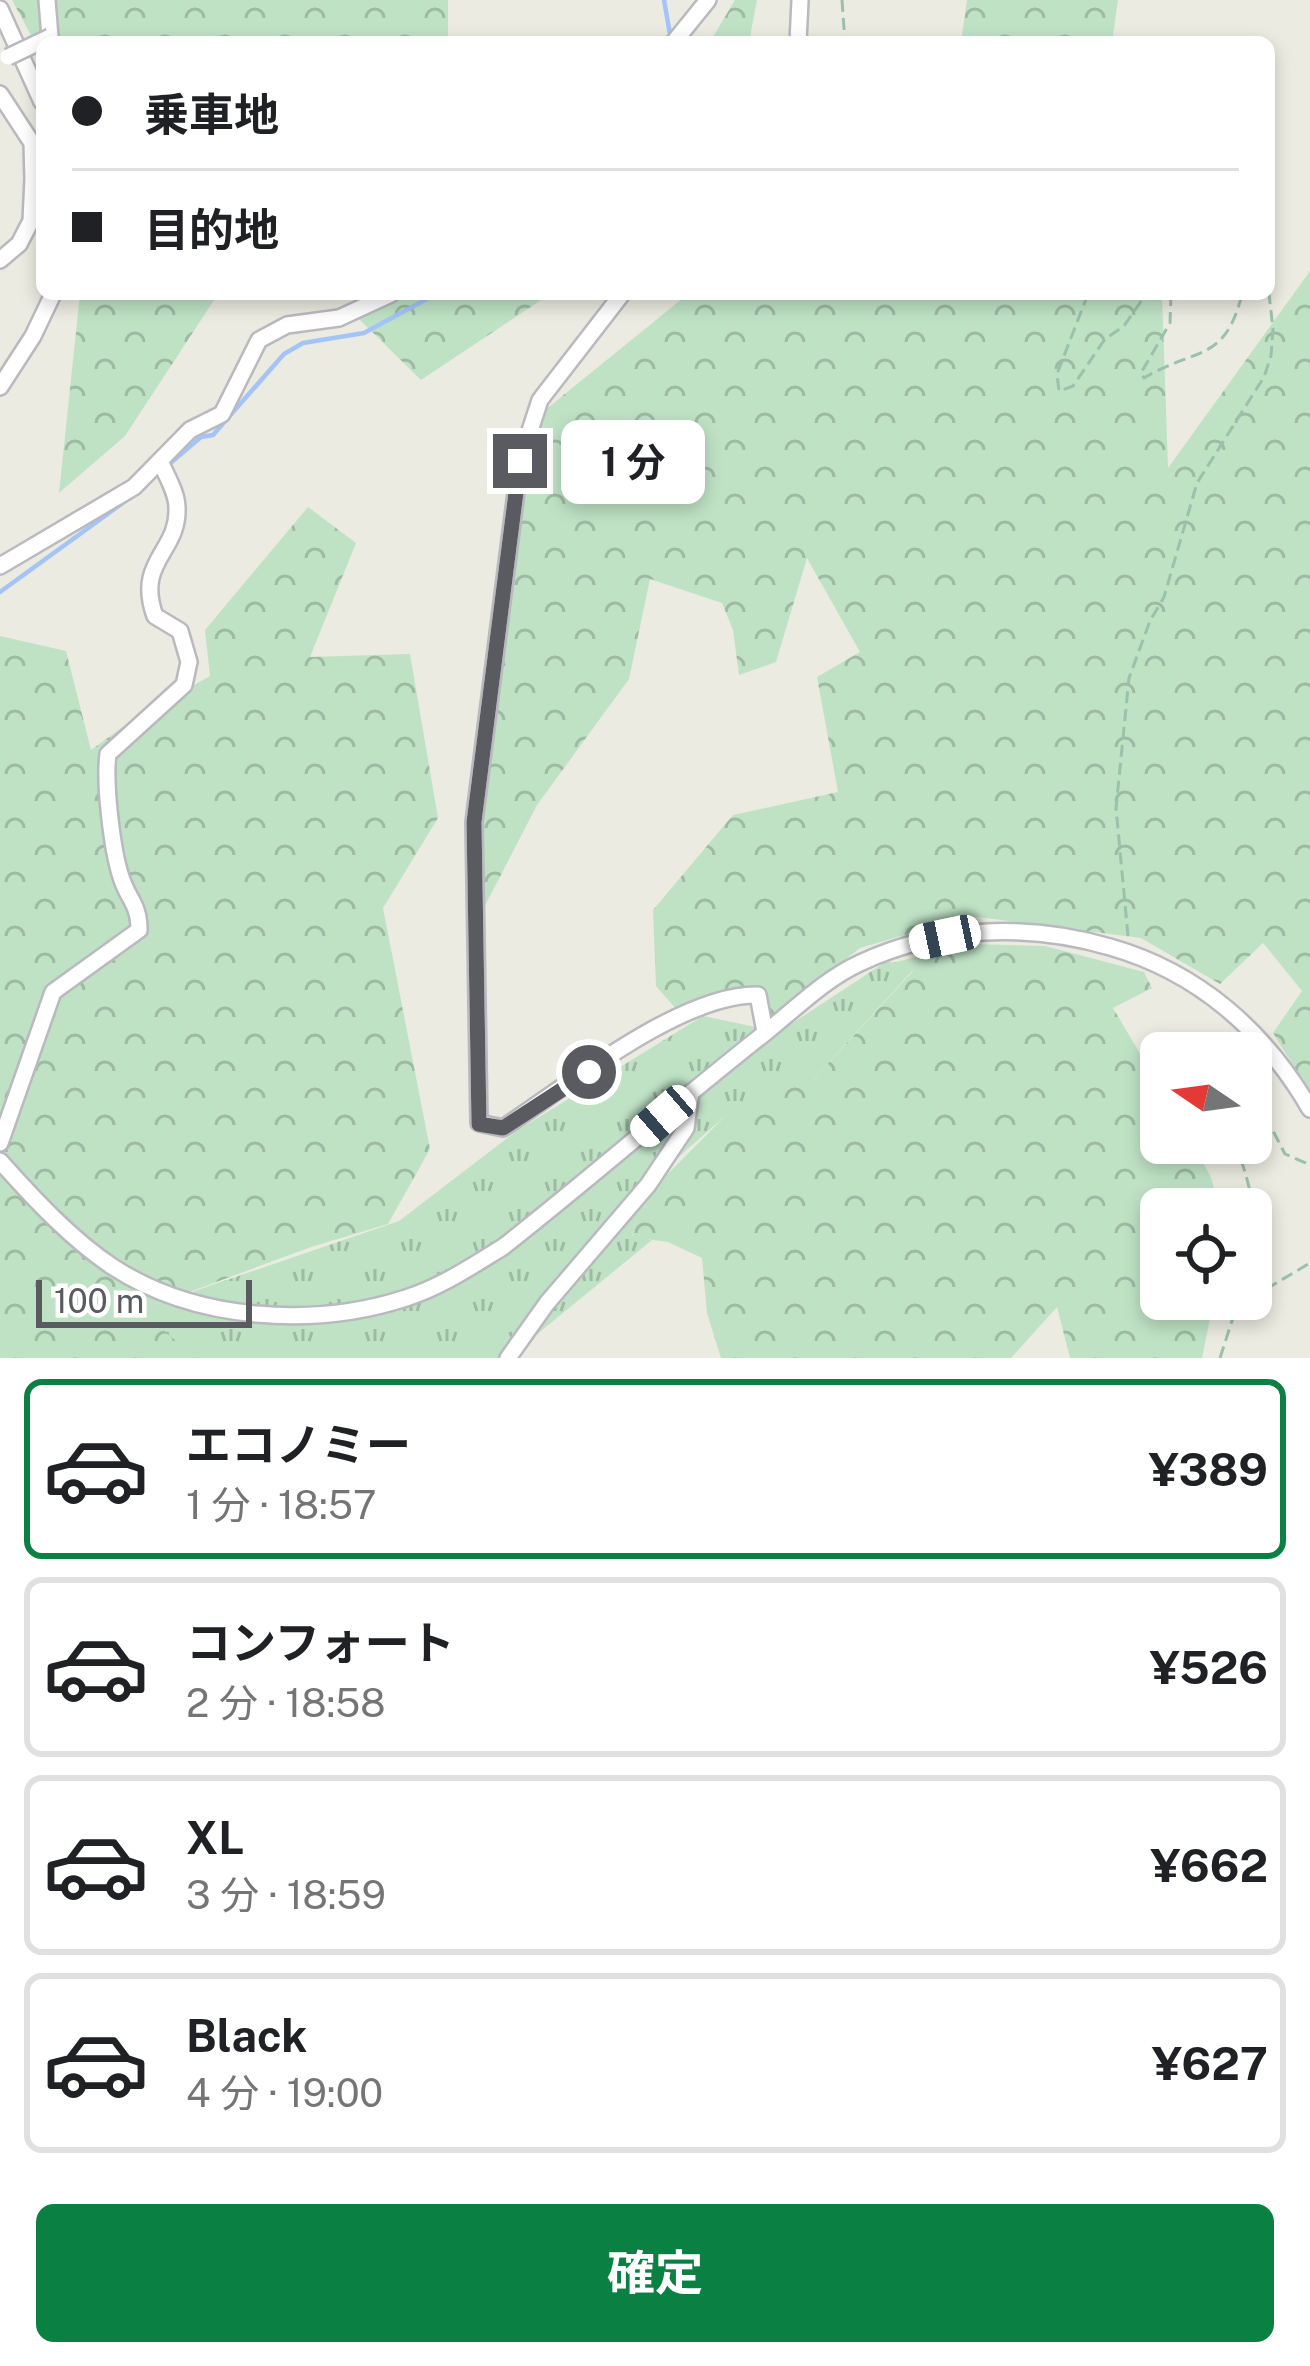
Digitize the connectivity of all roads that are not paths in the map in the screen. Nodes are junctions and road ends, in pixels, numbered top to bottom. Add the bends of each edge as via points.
1 (47, 0) edge
2 (708, 0) edge
3 (800, 0) edge
4 (0, 9) edge
5 (50, 36) edge
6 (679, 36) edge
7 (798, 36) edge
8 (36, 44) edge
9 (0, 74) edge
10 (36, 89) edge
11 (0, 94) edge
12 (0, 260) edge
13 (50, 300) edge
14 (379, 300) edge
15 (617, 300) edge
16 (0, 387) edge
17 (163, 468) junction
18 (0, 566) edge
19 (765, 1032) junction
20 (692, 1092) junction
21 (1310, 1109) edge
22 (0, 1143) edge
23 (0, 1161) edge
24 (508, 1358) edge

1 - 5 street, bridge
2 - 6 street
3 - 7 street
4 - 10 street
8 - 9 street, bridge via 8,57
11 - 12 street via 32,143 32,221
13 - 16 street
14 - 17 street via 259,340 222,415 190,430
15 - 19 street via 540,400 520,461 474,822 479,1124 503,1128 675,1016 712,1001 758,995
17 - 18 street
17 - 22 street via 178,503 176,521 149,576 148,597 155,616 180,631 189,662 184,685 108,754 106,772 121,877 139,910 139,930 53,992
19 - 20 street
19 - 21 street via 844,971 921,942 1012,930 1058,934 1130,952 1190,981 1240,1019
20 - 23 street via 472,1267 403,1300 330,1313 239,1311 150,1286 111,1266
20 - 24 street via 686,1128 648,1185

